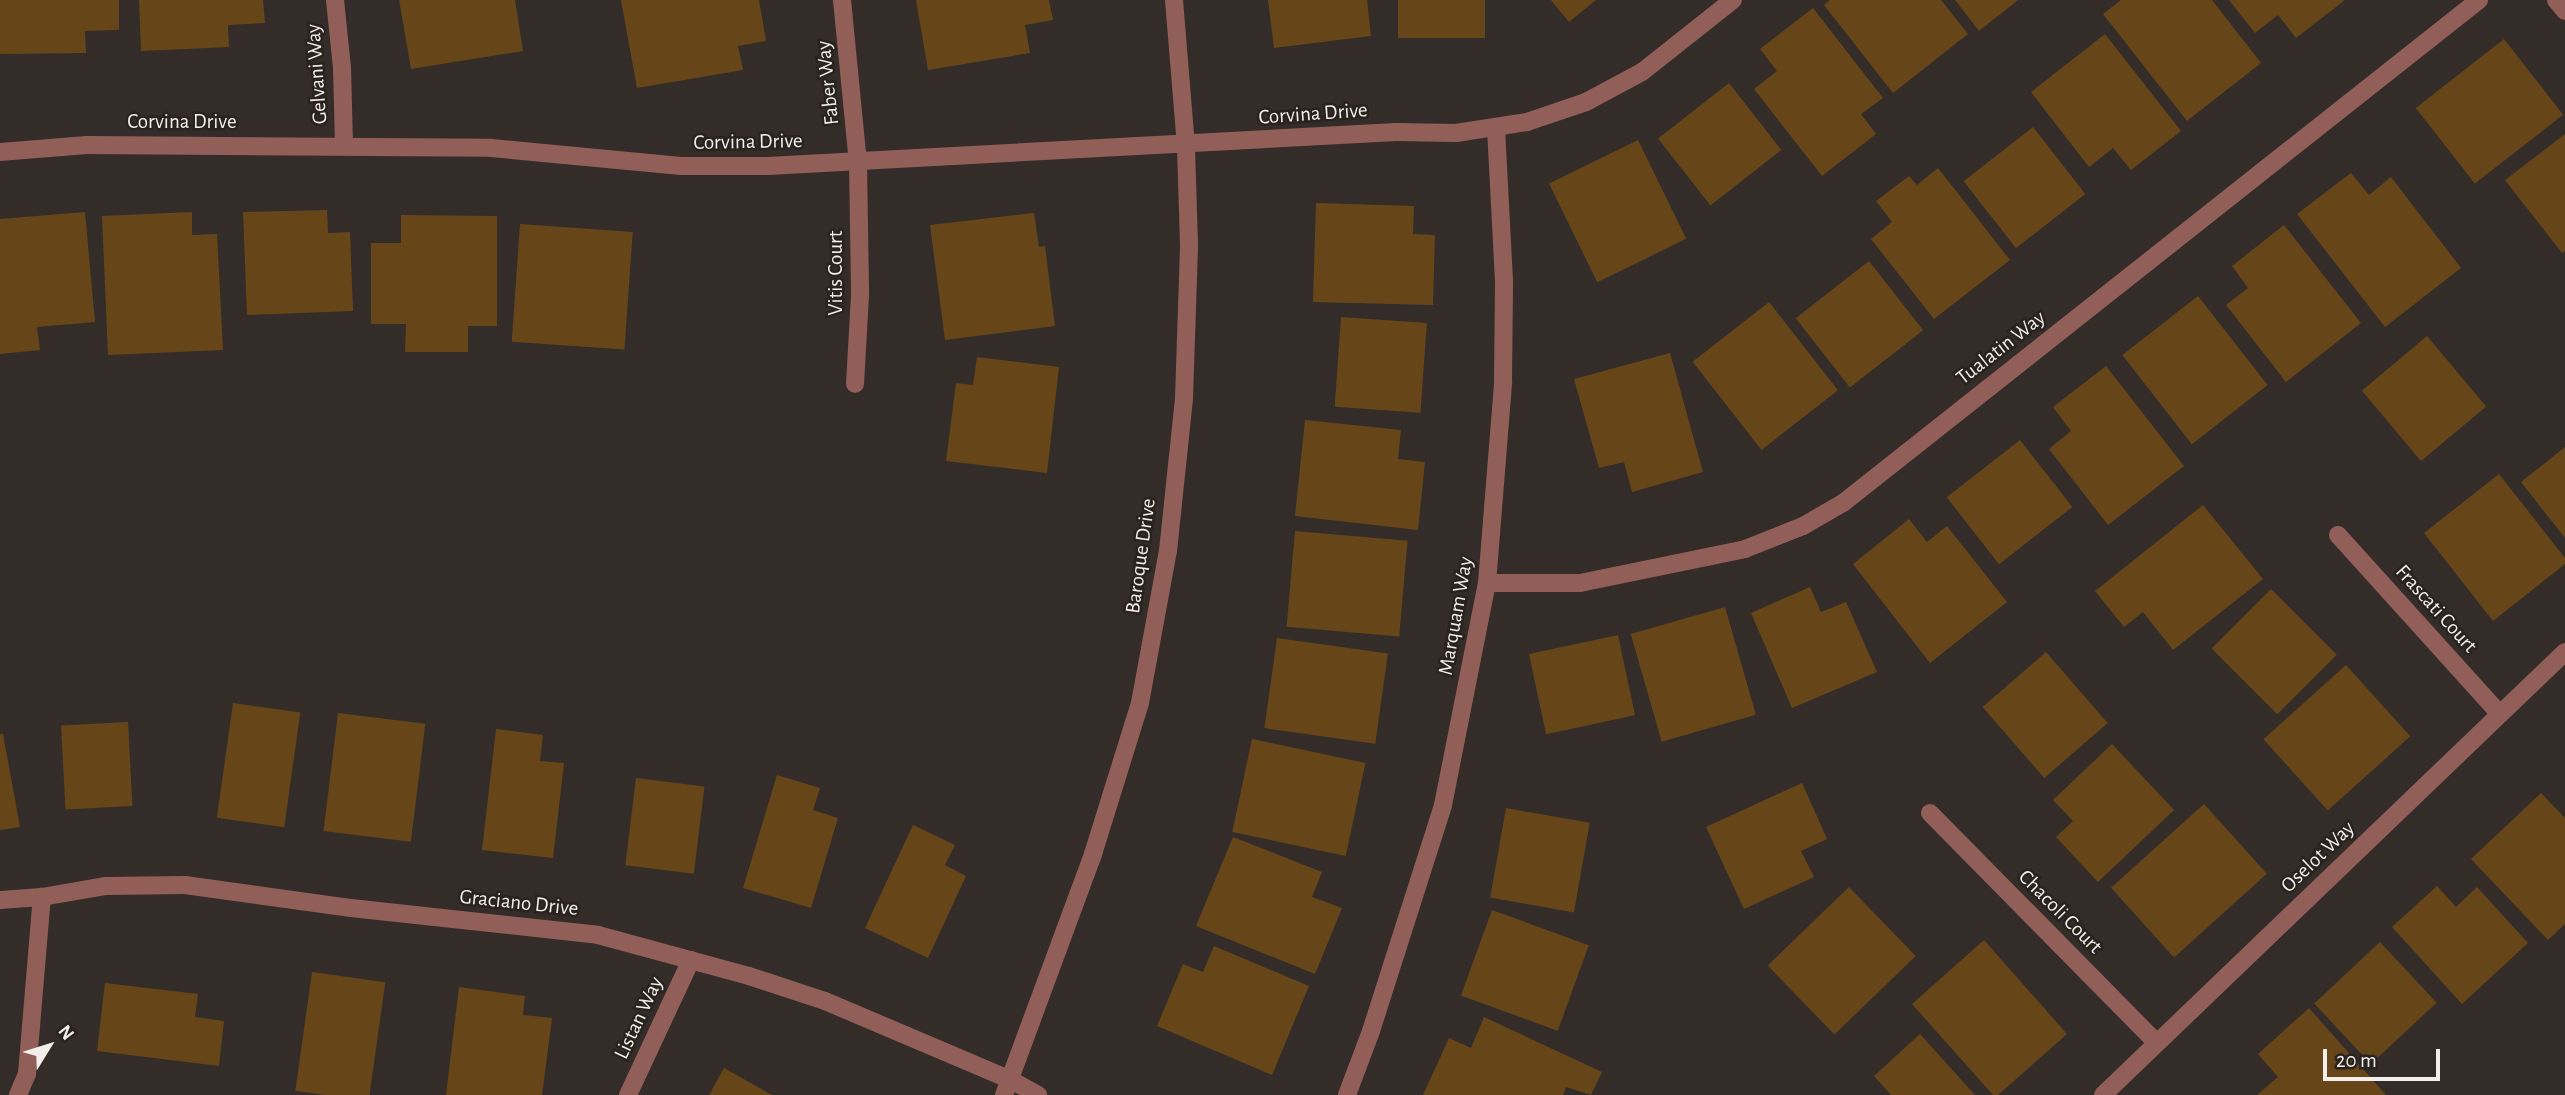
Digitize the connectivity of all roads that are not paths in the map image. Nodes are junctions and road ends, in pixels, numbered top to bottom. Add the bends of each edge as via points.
1 (335, 0) edge
2 (842, 0) edge
3 (1174, 0) edge
4 (1733, 0) edge
5 (2479, 0) edge
6 (2557, 0) edge
7 (2565, 11) edge
8 (1496, 128) junction
9 (344, 146) junction
10 (1186, 146) junction
11 (0, 152) edge
12 (858, 162) junction
13 (855, 384) dead end
14 (2338, 535) dead end
15 (1487, 583) junction
16 (2565, 652) edge
17 (2500, 714) junction
18 (1930, 813) dead end
19 (42, 897) junction
20 (0, 900) edge
21 (691, 960) junction
22 (2157, 1043) junction
23 (1008, 1087) edge
24 (18, 1095) edge
25 (628, 1095) edge
26 (1038, 1095) edge
27 (1347, 1095) edge
28 (2103, 1095) edge

1 - 9 street, Gelvani Way
2 - 12 street, Faber Way
3 - 10 street, Baroque Drive
4 - 8 street, Corvina Drive via 1642,72 1586,102
5 - 15 street, Tualatin Way via 1843,503 1745,549 1580,583
6 - 7 street
8 - 10 street, Corvina Drive
8 - 15 street, Marquam Way via 1504,281 1503,382
9 - 11 street, Corvina Drive via 87,145
9 - 12 street, Corvina Drive via 491,148 681,166
10 - 12 street, Corvina Drive
10 - 23 street, Baroque Drive via 1189,243 1184,398 1168,551 1140,703 1093,854
12 - 13 street, Vitis Court via 860,295
14 - 17 street, Frascati Court
15 - 27 street, Marquam Way via 1443,806
16 - 17 street, Oselot Way
17 - 22 street, Oselot Way
18 - 22 street, Chacoli Court
19 - 20 street, Graciano Drive
19 - 21 street, Graciano Drive via 106,886 185,885 598,935
19 - 24 street via 27,1074
21 - 23 street, Graciano Drive via 825,1001
21 - 25 street, Listan Way
22 - 28 street, Oselot Way
23 - 26 street, Graciano Drive

